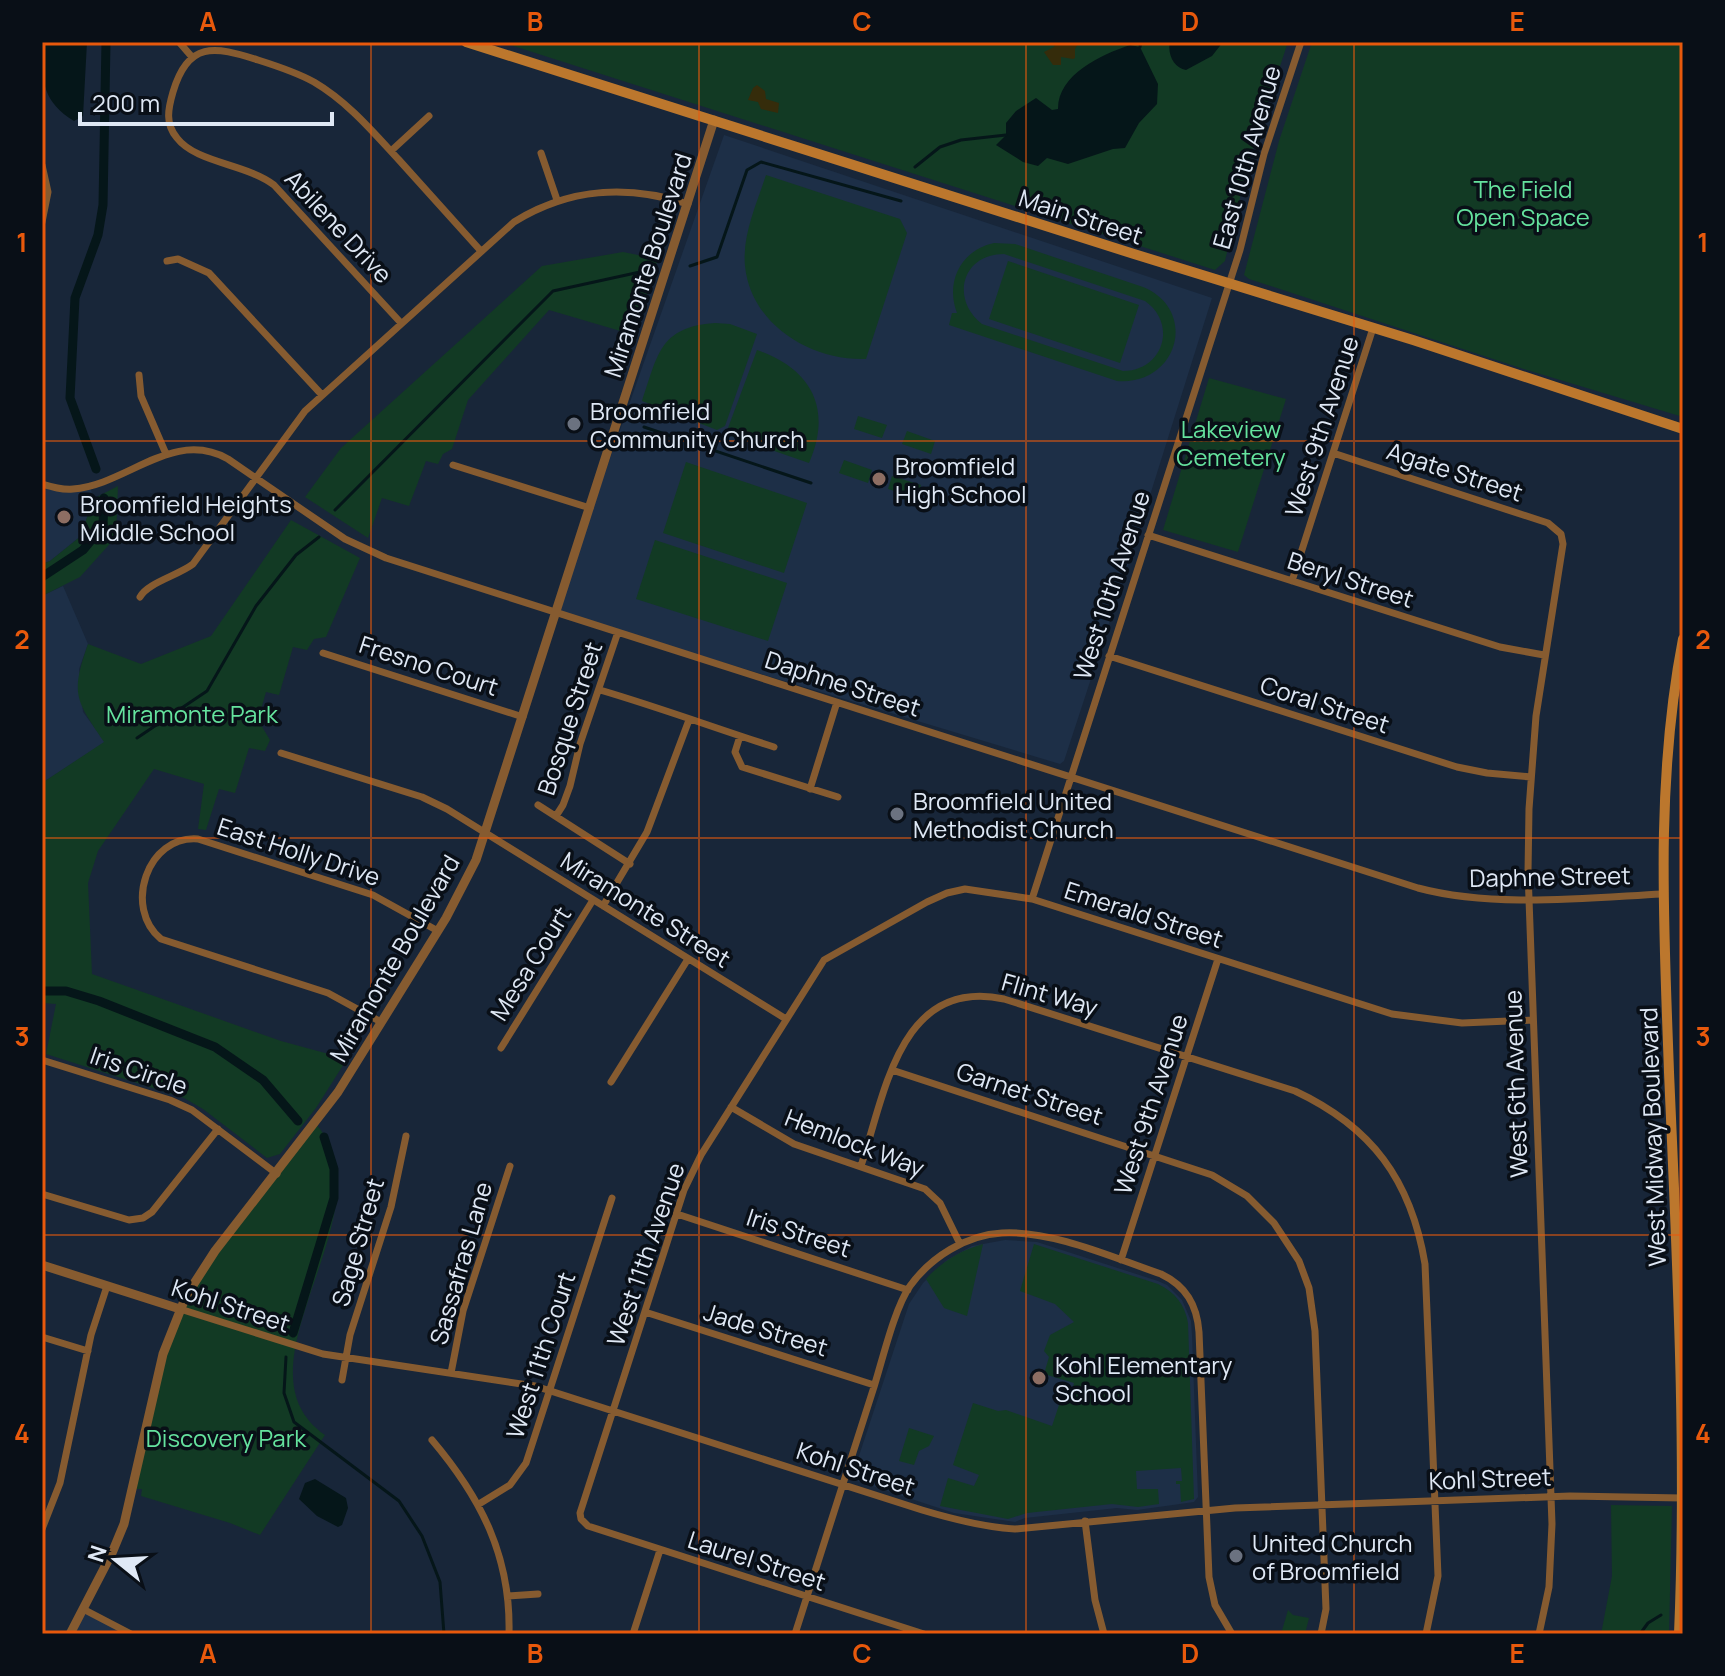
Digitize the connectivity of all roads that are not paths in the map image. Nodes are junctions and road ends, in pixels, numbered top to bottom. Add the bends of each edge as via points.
1 (179, 42) edge
2 (466, 42) edge
3 (1301, 42) edge
4 (192, 57) junction
5 (429, 116) dead end
6 (714, 120) junction
7 (391, 151) junction
8 (541, 153) dead end
9 (42, 165) edge
10 (557, 200) junction
11 (688, 204) junction
12 (42, 222) edge
13 (480, 250) junction
14 (167, 261) dead end
15 (1229, 284) junction
16 (401, 323) junction
17 (1373, 328) junction
18 (139, 375) dead end
19 (322, 395) junction
20 (1683, 429) edge
21 (1333, 453) junction
22 (166, 454) junction
23 (453, 465) dead end
24 (255, 477) junction
25 (42, 484) edge
26 (590, 508) junction
27 (1561, 534) joint
28 (1148, 535) junction
29 (1292, 581) junction
30 (140, 597) dead end
31 (556, 612) junction
32 (618, 632) junction
33 (1683, 639) edge
34 (323, 653) dead end
35 (1544, 655) junction
36 (1109, 656) junction
37 (600, 690) junction
38 (837, 702) junction
39 (523, 717) junction
40 (689, 720) junction
41 (740, 736) junction
42 (774, 747) dead end
43 (281, 753) dead end
44 (1070, 776) junction
45 (1531, 777) junction
46 (810, 789) junction
47 (838, 797) dead end
48 (538, 805) dead end
49 (556, 816) junction
50 (486, 833) junction
51 (630, 864) junction
52 (1662, 894) junction
53 (1032, 899) junction
54 (1528, 899) junction
55 (593, 900) junction
56 (603, 906) junction
57 (438, 931) junction
58 (688, 959) junction
59 (1218, 959) junction
60 (786, 1019) junction
61 (1533, 1020) junction
62 (381, 1022) junction
63 (501, 1048) dead end
64 (1186, 1057) junction
65 (42, 1060) edge
66 (892, 1070) junction
67 (611, 1082) dead end
68 (731, 1107) junction
69 (1677, 1122) edge
70 (218, 1129) junction
71 (406, 1136) dead end
72 (1155, 1155) junction
73 (510, 1166) dead end
74 (861, 1166) junction
75 (277, 1174) junction
76 (1678, 1190) edge
77 (42, 1194) edge
78 (612, 1198) dead end
79 (677, 1214) junction
80 (139, 1219) junction
81 (142, 1229) dead end
82 (960, 1244) junction
83 (1121, 1260) junction
84 (42, 1265) edge
85 (107, 1286) junction
86 (908, 1290) junction
87 (180, 1309) junction
88 (645, 1312) junction
89 (42, 1337) edge
90 (88, 1351) junction
91 (346, 1358) junction
92 (451, 1373) junction
93 (342, 1380) dead end
94 (874, 1385) junction
95 (550, 1391) junction
96 (613, 1411) junction
97 (432, 1440) dead end
98 (842, 1485) junction
99 (1550, 1496) junction
100 (1682, 1498) edge
101 (1435, 1500) junction
102 (479, 1504) junction
103 (1322, 1504) junction
104 (1207, 1509) junction
105 (581, 1519) joint
106 (1085, 1521) junction
107 (42, 1529) edge
108 (660, 1550) junction
109 (538, 1594) dead end
110 (508, 1596) junction
111 (807, 1596) junction
112 (83, 1609) junction
113 (70, 1634) edge
114 (131, 1634) edge
115 (509, 1634) edge
116 (633, 1634) edge
117 (795, 1634) edge
118 (924, 1634) edge
119 (1104, 1634) edge
120 (1232, 1634) edge
121 (1321, 1634) edge
122 (1426, 1634) edge
123 (1539, 1634) edge
124 (1679, 1634) edge

1 - 4 street
2 - 6 main road, Main Street
3 - 15 street, East 10th Avenue
4 - 7 street via 211,49 227,50 300,75 347,106
4 - 16 street, Abilene Drive via 180,71 168,110 178,141 274,185
5 - 7 street
6 - 11 street, Miramonte Boulevard
6 - 15 main road, Main Street
7 - 13 street
8 - 10 street
9 - 12 street via 48,192
10 - 11 street via 618,191
10 - 13 street via 514,222
11 - 26 street, Miramonte Boulevard
13 - 16 street
14 - 19 street via 178,259 209,273
15 - 17 main road, Main Street
15 - 28 street, West 10th Avenue
16 - 19 street
17 - 20 main road, Main Street
17 - 21 street, West 9th Avenue
18 - 22 street via 141,396
19 - 24 street
21 - 27 street, Agate Street via 1532,517
21 - 29 street, West 9th Avenue
22 - 24 street, Daphne Street via 207,451
22 - 25 street, Daphne Street via 82,488
23 - 26 street
24 - 30 street via 193,564 145,588
24 - 31 street, Daphne Street via 368,551
26 - 31 street, Miramonte Boulevard
27 - 35 street, West 6th Avenue via 1563,552
28 - 29 street, Beryl Street
28 - 36 street, West 10th Avenue
29 - 35 street, Beryl Street via 1494,646
31 - 32 street, Daphne Street
31 - 39 street, Miramonte Boulevard
32 - 37 street, Bosque Street
32 - 38 street, Daphne Street
33 - 52 main road, West Midway Boulevard via 1667,758
34 - 39 street, Fresno Court
35 - 45 street, West 6th Avenue
36 - 44 street, West 10th Avenue
36 - 45 street, Coral Street via 1457,767
37 - 40 street
37 - 49 street, Bosque Street
38 - 44 street, Daphne Street
38 - 46 street
39 - 50 street, Miramonte Boulevard
40 - 41 street
40 - 51 street
41 - 42 street
41 - 46 street via 735,752 742,767
43 - 50 street, Miramonte Street via 422,797
44 - 53 street, West 10th Avenue
44 - 54 street, Daphne Street via 1418,888 1461,897
45 - 54 street, West 6th Avenue
46 - 47 street
48 - 49 street
49 - 51 street
50 - 55 street, Miramonte Street
50 - 57 street, Miramonte Boulevard
51 - 56 street
52 - 54 street, Daphne Street
52 - 69 main road, West Midway Boulevard
53 - 59 street, Emerald Street
53 - 60 street, Emerald Street via 965,889 947,893 830,955
54 - 61 street, West 6th Avenue
55 - 56 street, Miramonte Street
55 - 63 street, Mesa Court
56 - 58 street, Miramonte Street
57 - 62 street, Miramonte Boulevard
57 - 62 street, East Holly Drive via 373,895 198,839 171,843 151,865 141,907 148,926 161,939 328,993
58 - 60 street, Miramonte Street
58 - 67 street
59 - 61 street, Emerald Street via 1412,1018 1462,1023
59 - 64 street, West 9th Avenue
60 - 68 street, West 11th Avenue
61 - 99 street, West 6th Avenue
62 - 75 street, Miramonte Boulevard via 338,1092
64 - 66 street, Flint Way via 980,996 954,1000 924,1017 905,1039
64 - 72 street, West 9th Avenue
64 - 101 street, Flint Way via 1314,1100 1358,1131 1395,1175 1417,1223 1425,1264
65 - 70 street, Iris Circle via 170,1100
66 - 72 street, Garnet Street
66 - 74 street, Flint Way
68 - 74 street, Hemlock Way via 794,1144
68 - 79 street, West 11th Avenue via 693,1169
69 - 76 main road, West Midway Boulevard
70 - 75 street, Iris Circle
70 - 80 street via 152,1212
71 - 91 street, Sage Street via 391,1207
72 - 83 street, West 9th Avenue
72 - 103 street, Garnet Street via 1212,1175 1247,1196 1274,1223 1299,1261 1313,1312
73 - 92 street, Sassafras Lane via 463,1311
74 - 82 street, Hemlock Way via 932,1194
75 - 87 street, Miramonte Boulevard via 215,1251
76 - 100 main road, West Midway Boulevard
77 - 80 street
78 - 95 street, West 11th Court
79 - 86 street, Iris Street
79 - 88 street, West 11th Avenue
80 - 81 street
82 - 83 street via 988,1235 1025,1233
82 - 86 street via 938,1258
83 - 104 street via 1168,1277 1196,1312
84 - 85 street, Kohl Street
85 - 87 street, Kohl Street
85 - 90 street
86 - 94 street
87 - 91 street, Kohl Street
87 - 112 street, Miramonte Boulevard via 158,1373 124,1524
88 - 94 street, Jade Street
88 - 96 street, West 11th Avenue
89 - 90 street
90 - 107 street via 60,1483
91 - 92 street, Kohl Street
91 - 93 street, Sage Street
92 - 95 street, Kohl Street
94 - 98 street
95 - 96 street, Kohl Street
95 - 102 street, West 11th Court via 522,1471 503,1491
96 - 98 street, Kohl Street
96 - 105 street, West 11th Avenue
97 - 102 street
98 - 106 street, Kohl Street via 998,1528
98 - 111 street
99 - 100 street, Kohl Street
99 - 101 street, Kohl Street
99 - 123 street, West 6th Avenue via 1551,1561
100 - 124 main road, West Midway Boulevard
101 - 103 street, Kohl Street
101 - 122 street, Flint Way via 1438,1576
102 - 110 street via 498,1550
103 - 104 street, Kohl Street
103 - 121 street, Garnet Street via 1326,1609
104 - 106 street, Kohl Street
104 - 120 street via 1212,1595
105 - 108 street, Laurel Street
106 - 119 street
108 - 111 street, Laurel Street
108 - 116 street
109 - 110 street
110 - 115 street
111 - 117 street
111 - 118 street, Laurel Street
112 - 113 street, Miramonte Boulevard
112 - 114 street

